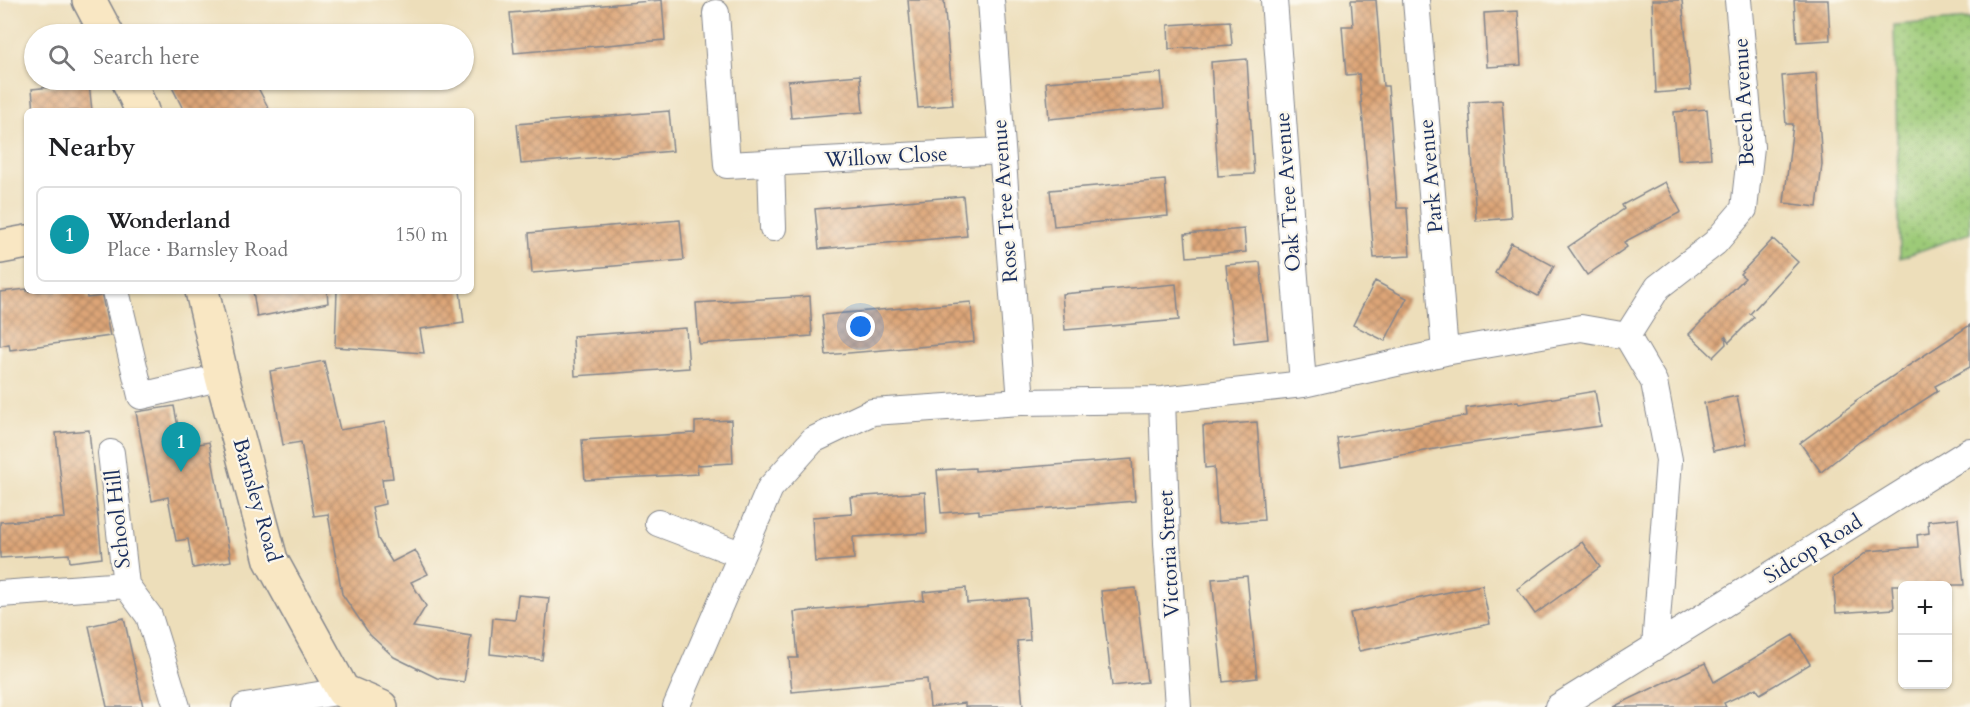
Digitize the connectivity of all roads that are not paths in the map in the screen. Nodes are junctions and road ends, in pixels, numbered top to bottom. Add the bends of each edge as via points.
1 (89, 0) edge
2 (991, 0) edge
3 (1274, 0) edge
4 (1416, 0) edge
5 (1738, 0) edge
6 (716, 13) dead end
7 (102, 24) edge
8 (133, 90) edge
9 (141, 108) edge
10 (1001, 151) junction
11 (771, 163) junction
12 (773, 228) dead end
13 (24, 243) edge
14 (0, 247) edge
15 (117, 294) edge
16 (203, 294) edge
17 (1627, 336) junction
18 (1445, 352) junction
19 (222, 377) junction
20 (1303, 384) junction
21 (1162, 400) junction
22 (1021, 402) junction
23 (1970, 451) edge
24 (111, 453) dead end
25 (658, 523) dead end
26 (740, 554) junction
27 (126, 585) junction
28 (0, 594) edge
29 (1655, 646) junction
30 (343, 691) junction
31 (177, 707) edge
32 (245, 707) edge
33 (381, 707) edge
34 (676, 707) edge
35 (1178, 707) edge
36 (1558, 707) edge

1 - 7 street
2 - 10 street, Rose Tree Avenue
3 - 20 street, Oak Tree Avenue
4 - 18 street, Park Avenue
5 - 17 street, Beech Avenue via 1751,147 1744,209 1715,243 1658,287
6 - 11 street, Willow Close via 727,165
8 - 9 street
10 - 11 street, Willow Close
10 - 22 street, Rose Tree Avenue
11 - 12 street
13 - 14 street
15 - 19 street via 141,396
16 - 19 street, Barnsley Road
17 - 18 street via 1581,328
17 - 29 street via 1654,382 1669,460
18 - 20 street
19 - 30 street, Barnsley Road via 271,560
20 - 21 street
21 - 22 street
21 - 35 street, Victoria Street
22 - 26 street via 872,412 813,440 770,488
23 - 29 street, Sidcop Road
24 - 27 street, School Hill
25 - 26 street
26 - 34 street
27 - 28 street
27 - 31 street via 149,616
29 - 36 street, Sidcop Road
30 - 32 street
30 - 33 street

